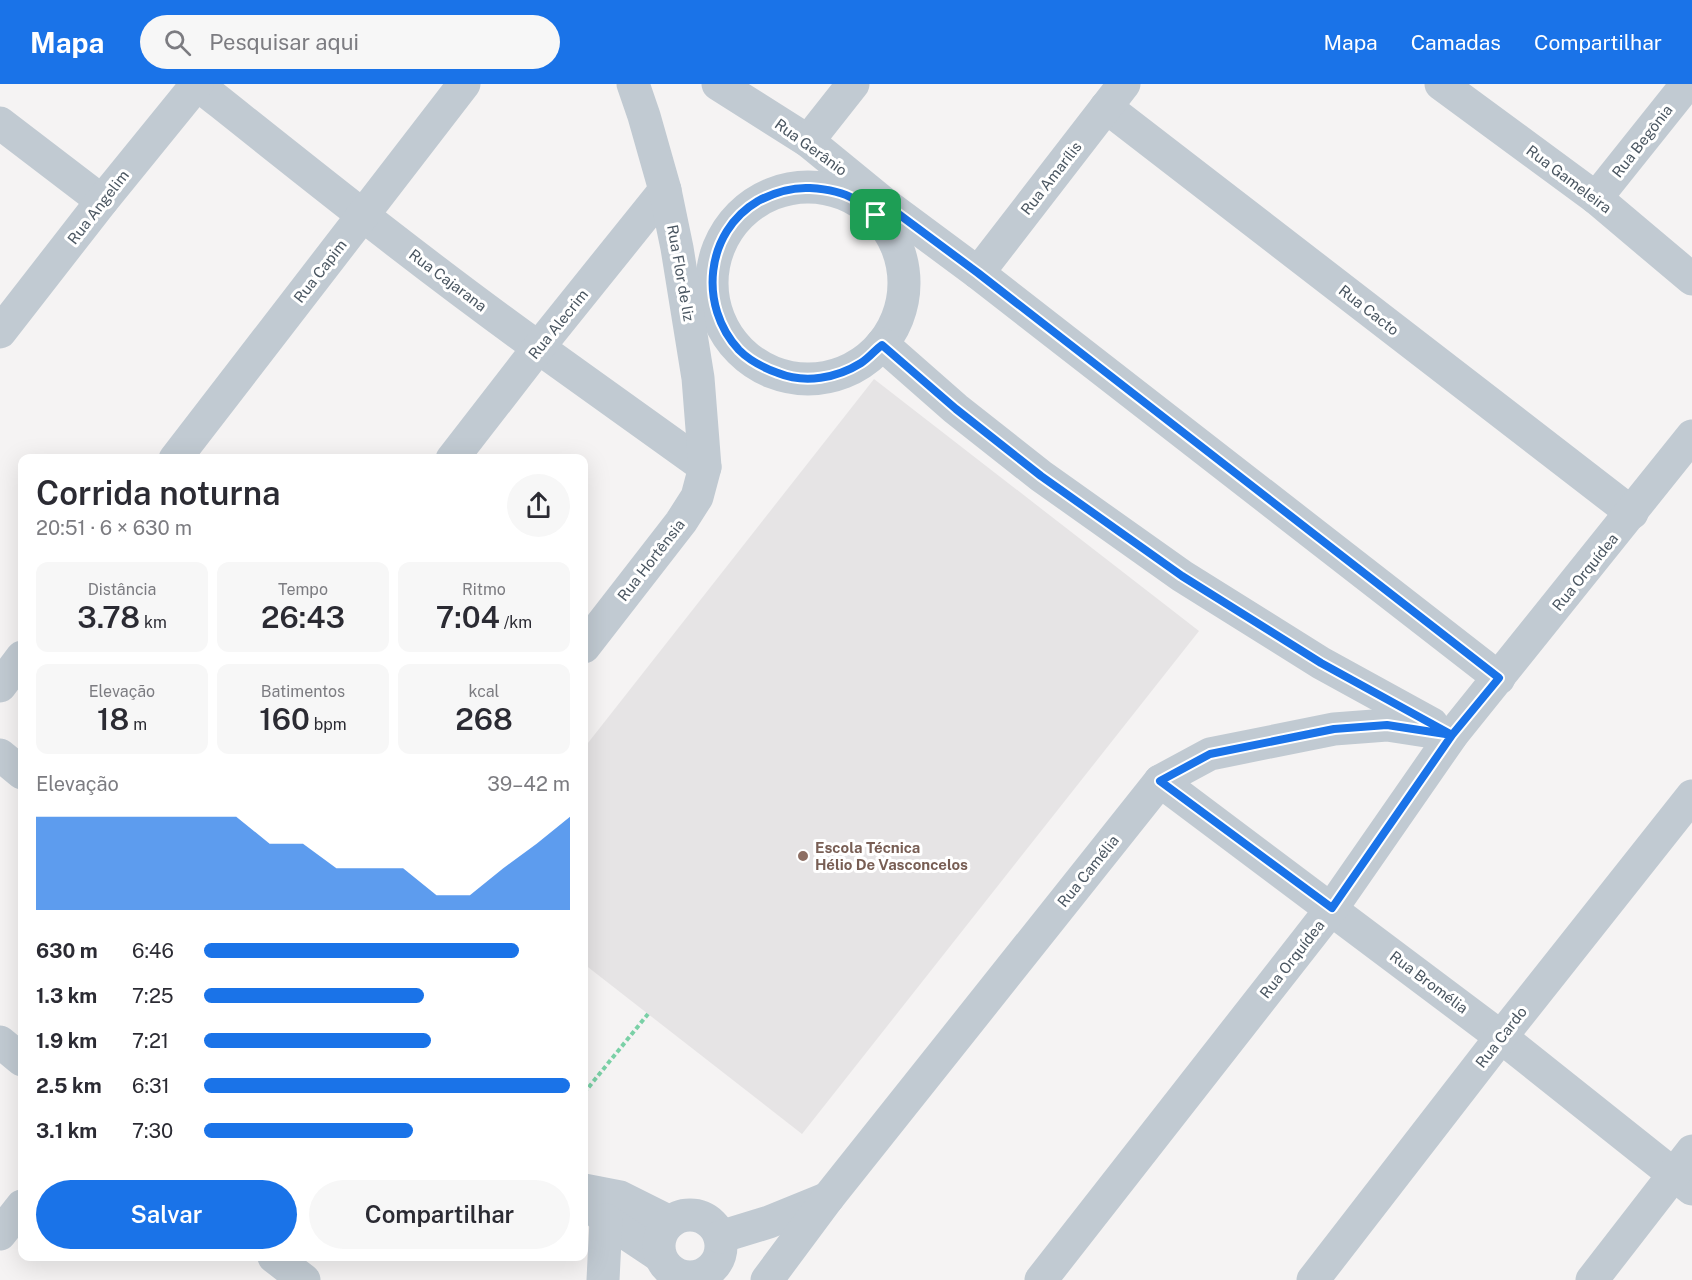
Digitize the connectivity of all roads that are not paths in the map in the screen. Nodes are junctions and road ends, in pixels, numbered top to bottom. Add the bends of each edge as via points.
1 (197, 84) edge
2 (464, 84) edge
3 (633, 84) edge
4 (717, 84) edge
5 (853, 84) edge
6 (1441, 84) edge
7 (1687, 84) edge
8 (1115, 96) edge
9 (0, 123) edge
10 (808, 141) junction
11 (665, 190) junction
12 (1596, 198) junction
13 (102, 201) junction
14 (881, 209) junction
15 (363, 216) junction
16 (978, 273) junction
17 (1692, 279) edge
18 (701, 308) junction
19 (0, 332) edge
20 (882, 345) junction
21 (538, 348) junction
22 (1692, 436) edge
23 (179, 454) edge
24 (456, 454) edge
25 (705, 467) junction
26 (1632, 513) junction
27 (588, 642) edge
28 (18, 662) edge
29 (1499, 678) junction
30 (0, 686) edge
31 (1452, 735) junction
32 (0, 755) edge
33 (18, 770) edge
34 (1160, 781) junction
35 (1692, 796) edge
36 (1332, 908) junction
37 (1501, 1037) junction
38 (0, 1042) edge
39 (18, 1057) edge
40 (1686, 1171) edge
41 (588, 1191) edge
42 (828, 1198) junction
43 (595, 1209) edge
44 (18, 1211) edge
45 (670, 1222) junction
46 (806, 1229) junction
47 (0, 1234) edge
48 (279, 1261) edge
49 (690, 1268) edge
50 (304, 1280) edge
51 (603, 1280) edge
52 (767, 1280) edge
53 (1041, 1280) edge
54 (1313, 1280) edge
55 (1592, 1280) edge

1 - 13 street, Rua Angelim
1 - 15 street, Rua Cajarana
2 - 15 street, Rua Capim
3 - 11 street, Rua Flor de liz
4 - 10 street, Rua Gerânio
5 - 10 street
6 - 12 street, Rua Gameleira
7 - 12 street, Rua Begônia
8 - 16 street, Rua Amarílis
8 - 26 street, Rua Cacto
9 - 13 street
10 - 14 street, Rua Gerânio
11 - 18 street, Rua Flor de liz
11 - 21 street, Rua Alecrim
12 - 17 street, Rua Gameleira
13 - 19 street, Rua Angelim
14 - 16 street, Rua Gerânio
14 - 18 street via 828,189 800,187 773,193 749,207 730,226 717,251
14 - 20 street via 903,264 904,293 897,320
15 - 21 street, Rua Cajarana
15 - 23 street, Rua Capim
16 - 29 street, Rua Gerânio
18 - 20 street via 740,351 761,367 786,376 812,379 838,374 862,362
18 - 25 street, Rua Flor de liz via 698,378
20 - 31 street via 1041,476 1182,576 1321,663
21 - 24 street, Rua Alecrim
21 - 25 street, Rua Cajarana
22 - 26 street, Rua Orquídea
25 - 27 street, Rua Hortênsia via 697,497 681,522
26 - 29 street, Rua Orquídea
28 - 30 street
29 - 31 street, Rua Orquídea
31 - 34 street, Rua Camélia via 1387,725 1334,729 1210,754
31 - 36 street, Rua Orquídea
32 - 33 street
34 - 36 street, Rua Bromélia
34 - 42 street, Rua Camélia
35 - 37 street, Rua Cardo
36 - 37 street, Rua Bromélia
36 - 53 street, Rua Orquídea
37 - 40 street, Rua Bromélia
37 - 54 street, Rua Cardo
38 - 39 street
40 - 55 street
41 - 45 street via 620,1197
42 - 46 street, Rua Camélia
42 - 49 street, Rua Camélia via 769,1222
43 - 49 street
43 - 51 street
44 - 47 street
45 - 49 street via 658,1244
45 - 49 street via 693,1215 714,1226
46 - 49 street
46 - 52 street, Rua Camélia
48 - 50 street

